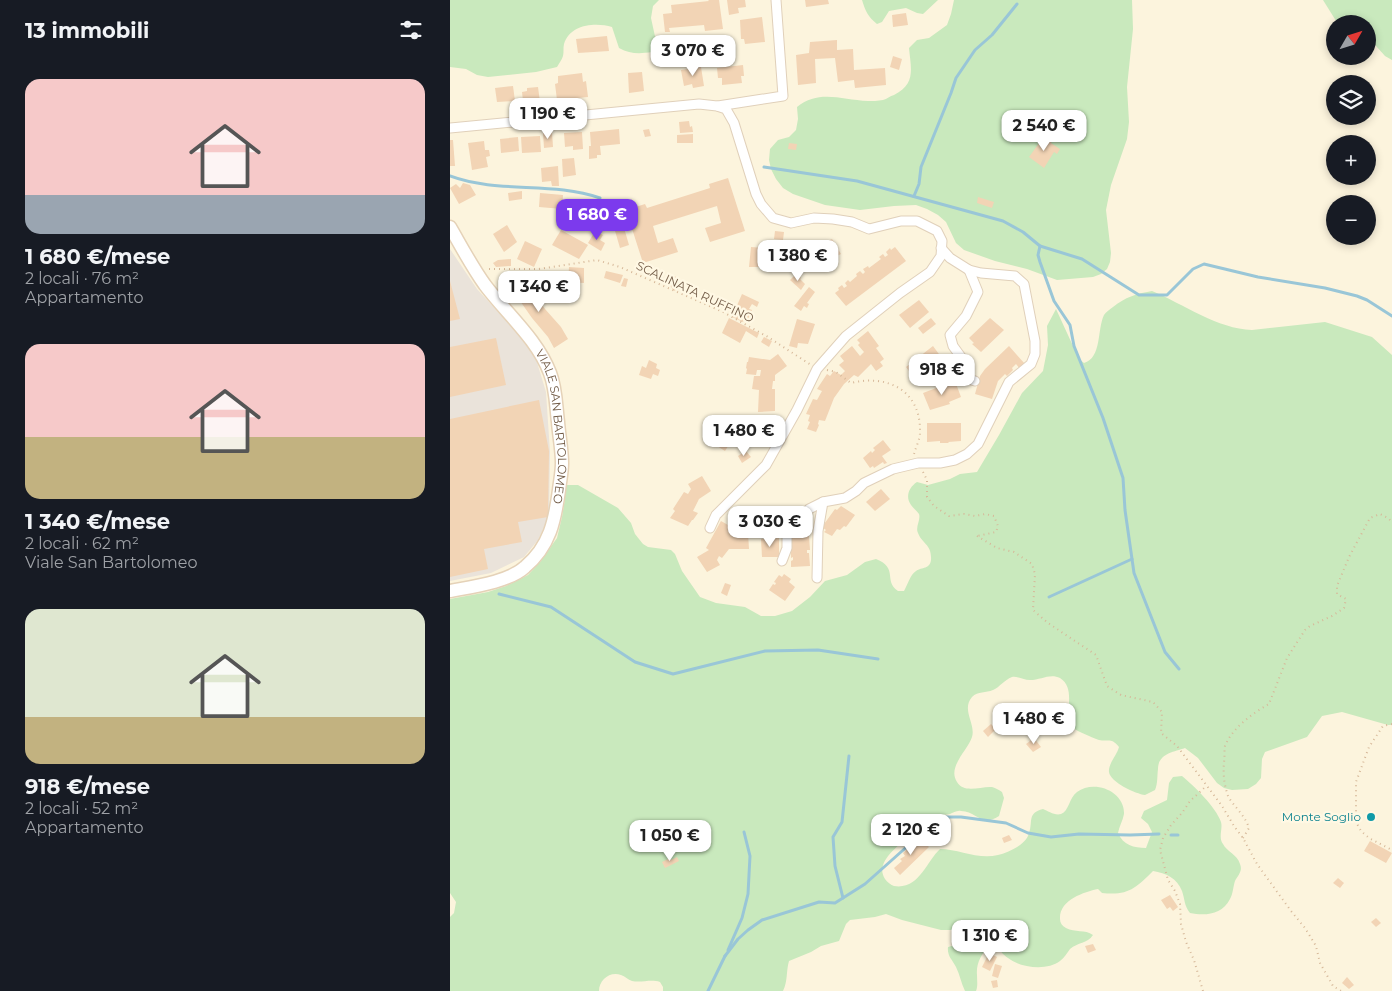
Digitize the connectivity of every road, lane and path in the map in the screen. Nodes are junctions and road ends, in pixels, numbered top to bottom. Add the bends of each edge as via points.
1 (776, 0) edge
2 (717, 106) junction
3 (450, 128) edge
4 (450, 227) edge
5 (941, 248) junction
6 (475, 270) junction
7 (969, 270) junction
8 (817, 369) junction
9 (975, 381) dead end
10 (918, 463) junction
11 (823, 502) junction
12 (1392, 522) edge
13 (710, 528) dead end
14 (782, 561) dead end
15 (817, 578) dead end
16 (450, 591) edge
17 (1392, 724) edge
18 (1206, 786) junction
19 (1243, 838) junction
20 (1392, 850) edge
21 (1203, 991) edge
22 (1342, 991) edge

1 - 2 street via 783,96
2 - 3 street via 700,104
2 - 5 street via 726,109 734,123 756,194 773,218 791,223 814,218 833,219 869,229 901,221 917,221 937,231 942,241
4 - 6 main road, VIALE SAN BARTOLOMEO
5 - 7 street
5 - 8 street via 941,256 930,272 846,336
6 - 8 path, SCALINATA RUFFINO via 539,270 598,260 723,312
6 - 16 main road, VIALE SAN BARTOLOMEO via 539,351 550,374 562,463 556,513 540,552 524,568 502,579
7 - 9 street via 978,292 966,316 950,335 952,346 961,357 956,369 959,376
7 - 10 street via 1015,276 1024,284 1034,354 1031,364 1009,382 978,444 955,460
8 - 10 path, SCALINATA RUFFINO via 836,372 851,383 881,381 904,391 916,404 920,432 914,454
8 - 13 street via 766,465 716,515
10 - 11 street via 881,474 846,498
10 - 18 path via 927,480 927,497 934,506 949,516 994,516 998,526 996,532 977,536 997,548 1014,552 1032,564 1035,574 1033,610 1096,655 1107,686 1121,695 1152,702 1162,712 1161,733 1177,746
11 - 14 street via 809,509 790,529
11 - 15 street via 818,531
12 - 19 path via 1380,514 1370,518 1337,586 1338,594 1346,599 1344,608 1305,630 1287,658 1269,704 1231,735 1225,748 1223,776 1229,797 1247,820 1249,828
17 - 20 path via 1383,726 1369,747 1356,782 1356,822 1361,831
18 - 19 path
18 - 21 path via 1171,825 1160,850 1168,880 1180,904 1181,924
19 - 22 path via 1257,864 1316,946 1329,980

